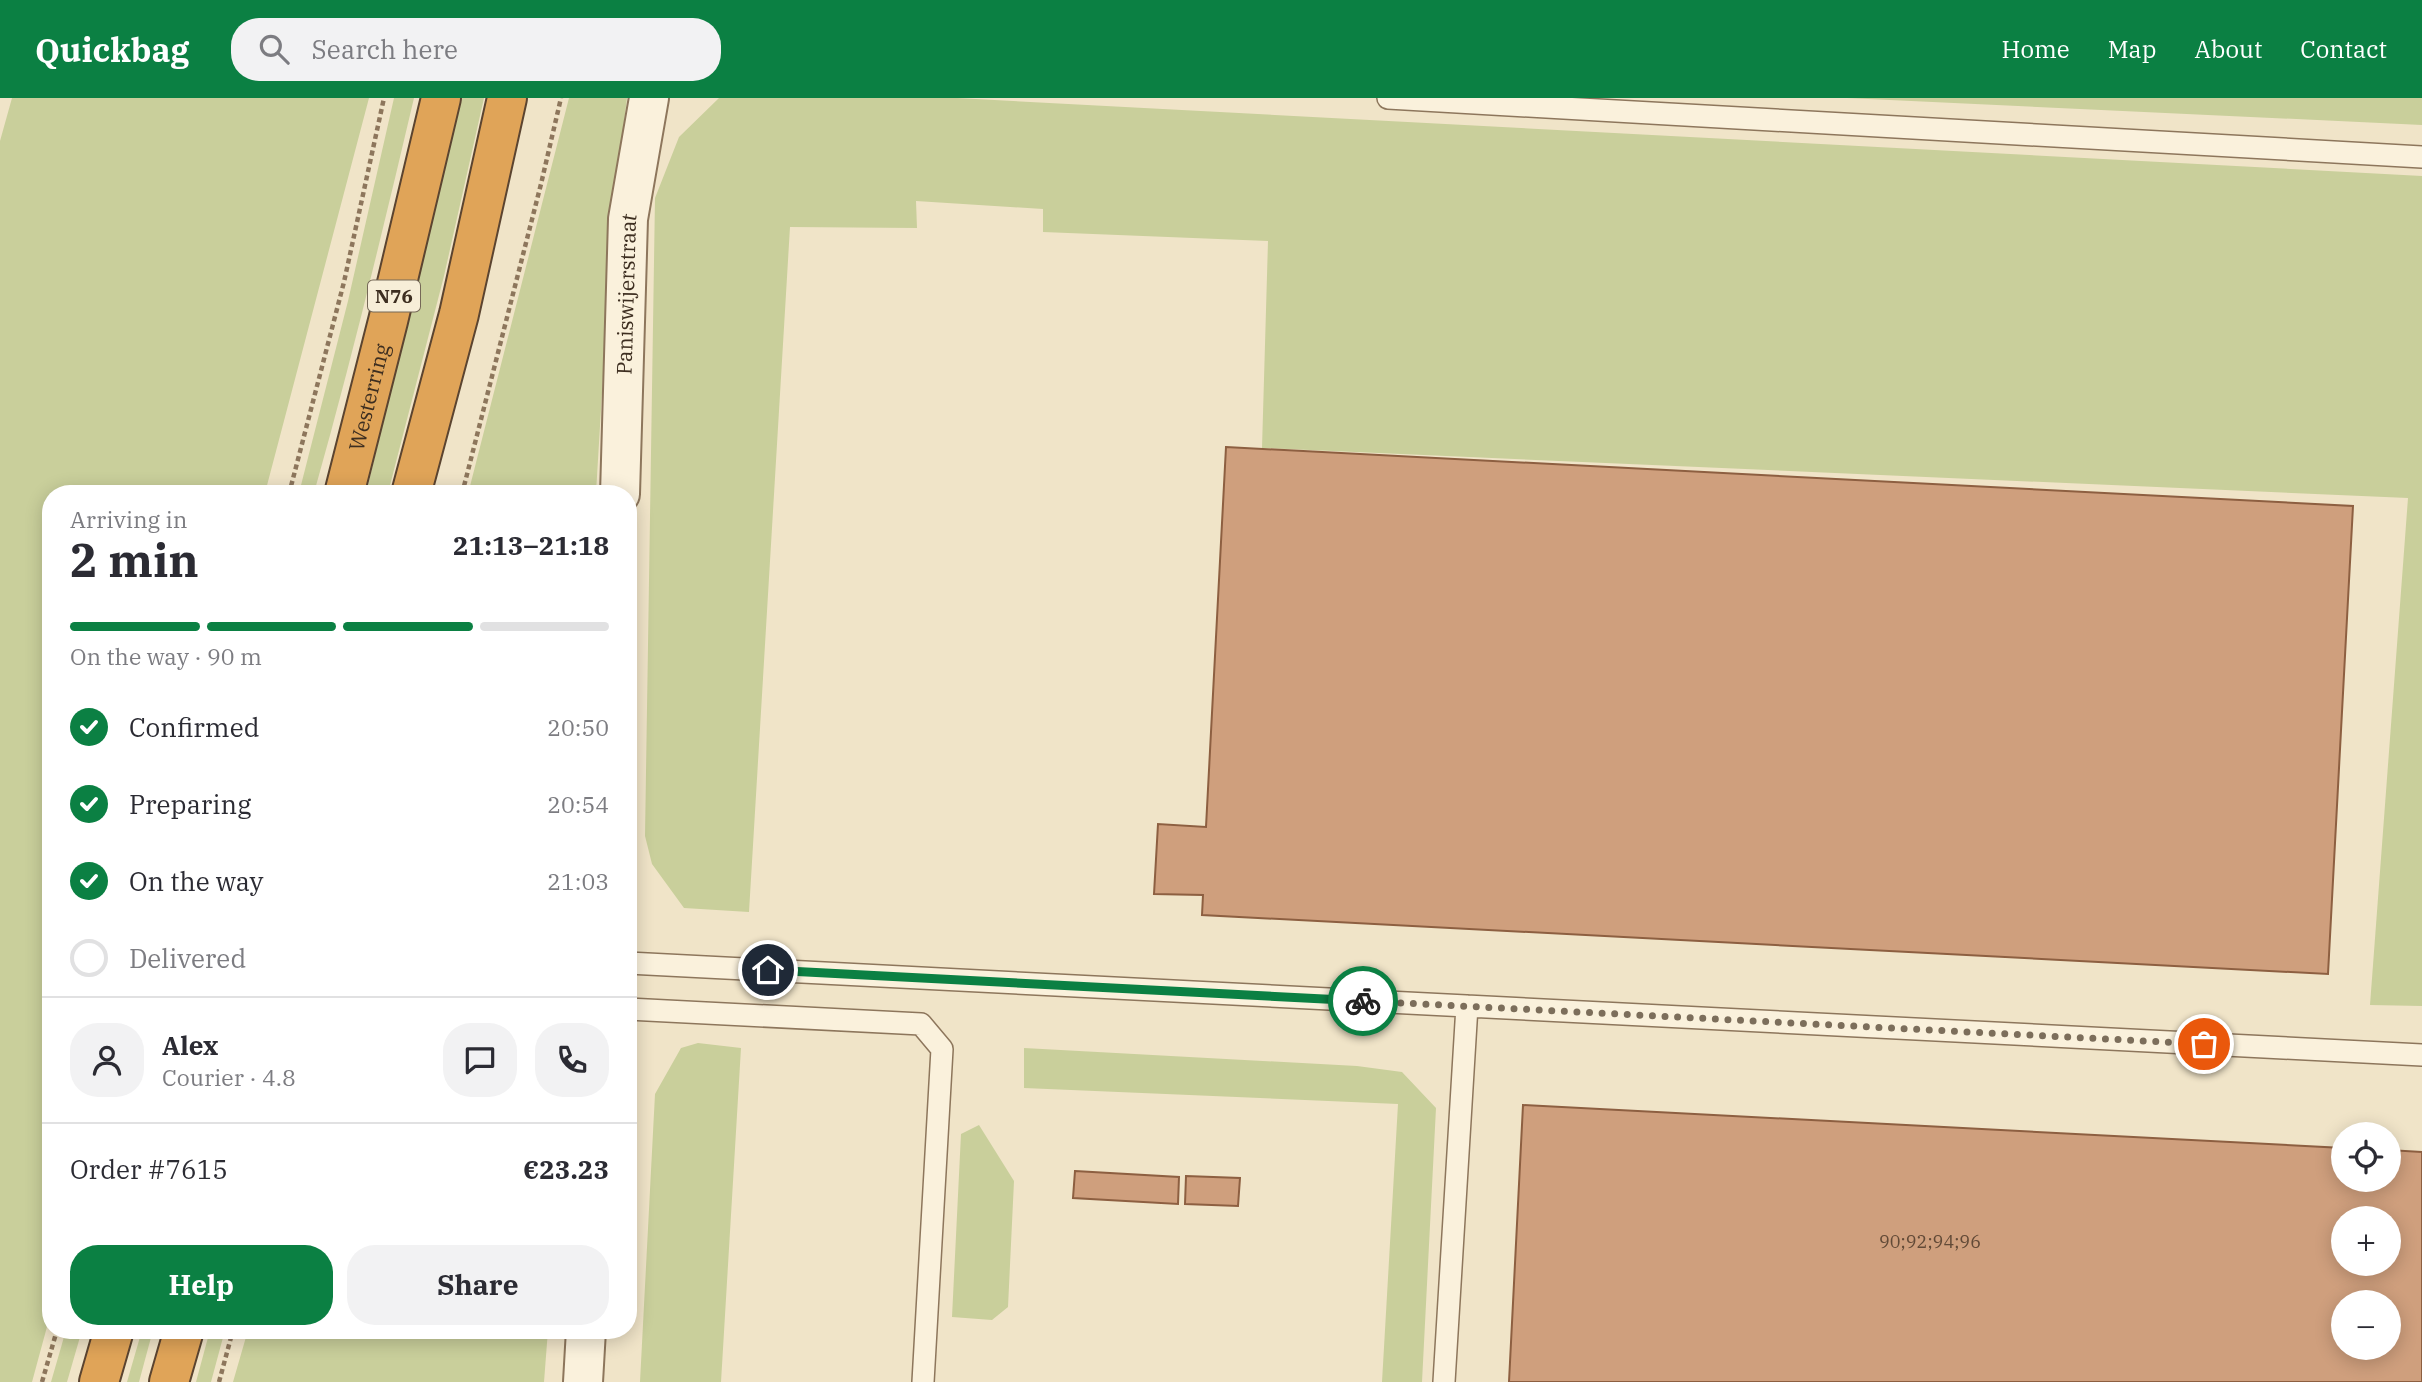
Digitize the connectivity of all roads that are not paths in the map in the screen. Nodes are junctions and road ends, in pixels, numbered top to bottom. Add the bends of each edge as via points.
1 (440, 98) edge
2 (507, 98) edge
3 (649, 98) edge
4 (1388, 98) edge
5 (2422, 157) edge
6 (346, 485) edge
7 (413, 485) edge
8 (620, 485) edge
9 (637, 962) edge
10 (1467, 1006) junction
11 (637, 1009) edge
12 (2422, 1055) edge
13 (111, 1339) edge
14 (181, 1339) edge
15 (585, 1339) edge
16 (99, 1382) edge
17 (169, 1382) edge
18 (583, 1382) edge
19 (923, 1382) edge
20 (1444, 1382) edge

1 - 6 highway, Westerring / N76
2 - 7 highway
3 - 8 street, Paniswijerstraat via 628,219
4 - 5 lane
9 - 10 lane
10 - 12 lane
10 - 20 lane
11 - 19 lane via 921,1024 942,1049
13 - 16 highway
14 - 17 highway
15 - 18 street

